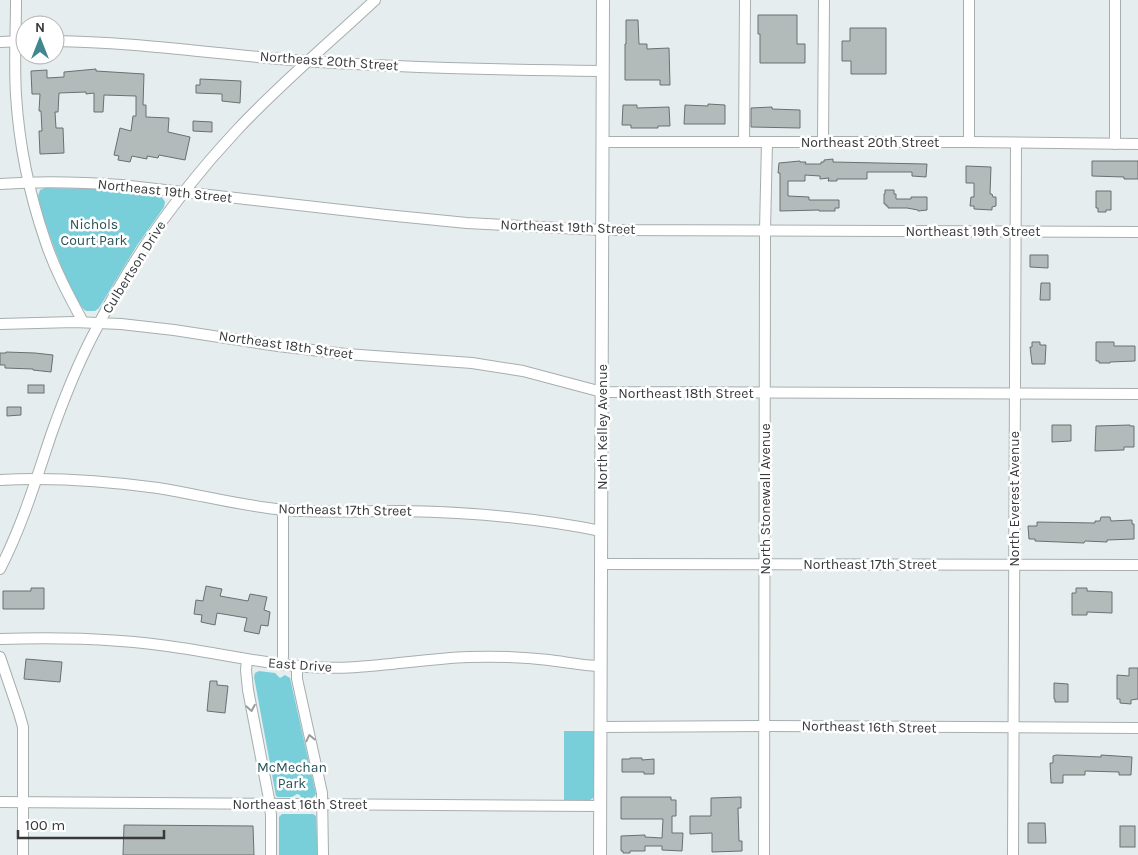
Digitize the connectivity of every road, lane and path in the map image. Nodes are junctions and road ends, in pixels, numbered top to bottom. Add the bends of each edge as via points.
1 (16, 0) edge
2 (375, 0) edge
3 (603, 0) edge
4 (745, 0) edge
5 (824, 0) edge
6 (969, 0) edge
7 (1115, 0) edge
8 (17, 15) edge
9 (15, 41) edge
10 (0, 42) edge
11 (65, 42) edge
12 (308, 61) junction
13 (18, 65) edge
14 (603, 71) junction
15 (603, 142) junction
16 (744, 142) junction
17 (767, 142) junction
18 (823, 142) junction
19 (969, 142) junction
20 (1016, 143) junction
21 (1115, 144) junction
22 (1138, 144) edge
23 (28, 183) junction
24 (0, 184) edge
25 (184, 192) junction
26 (603, 230) junction
27 (765, 230) junction
28 (1014, 231) junction
29 (1138, 232) edge
30 (83, 322) junction
31 (99, 323) junction
32 (0, 324) edge
33 (602, 392) junction
34 (765, 393) junction
35 (1014, 393) junction
36 (1138, 394) edge
37 (37, 479) junction
38 (0, 480) edge
39 (283, 510) junction
40 (601, 531) junction
41 (601, 564) junction
42 (765, 564) junction
43 (1014, 565) junction
44 (1138, 565) edge
45 (0, 569) edge
46 (0, 639) edge
47 (0, 656) edge
48 (247, 660) junction
49 (282, 664) junction
50 (297, 666) junction
51 (601, 666) junction
52 (601, 726) junction
53 (765, 726) junction
54 (1014, 728) junction
55 (1138, 728) edge
56 (0, 802) edge
57 (24, 802) junction
58 (270, 804) junction
59 (322, 804) junction
60 (600, 806) junction
61 (23, 855) edge
62 (271, 855) edge
63 (323, 855) edge
64 (600, 855) edge
65 (764, 855) edge
66 (1013, 855) edge

1 - 8 street
2 - 12 street, Culbertson Drive
3 - 14 street, North Kelley Avenue
4 - 16 street
5 - 18 street
6 - 19 street
7 - 21 street
9 - 10 street
11 - 12 street, Northeast 20th Street via 128,44
12 - 14 street, Northeast 20th Street via 458,70
12 - 25 street, Culbertson Drive via 238,129
13 - 23 street via 16,94
14 - 15 street, North Kelley Avenue
15 - 16 street, Northeast 20th Street
15 - 26 street, North Kelley Avenue
16 - 17 street, Northeast 20th Street
17 - 18 street, Northeast 20th Street
17 - 27 street, North Stonewall Avenue
18 - 19 street, Northeast 20th Street
19 - 20 street, Northeast 20th Street
20 - 21 street, Northeast 20th Street
20 - 28 street, North Everest Avenue
21 - 22 street, Northeast 20th Street
23 - 24 street, Northeast 19th Street
23 - 25 street, Northeast 19th Street via 96,183
23 - 30 street via 45,241
25 - 26 street, Northeast 19th Street via 458,222
25 - 31 street, Culbertson Drive via 135,260
26 - 27 street, Northeast 19th Street
26 - 33 street, North Kelley Avenue
27 - 28 street, Northeast 19th Street
27 - 34 street, North Stonewall Avenue
28 - 29 street, Northeast 19th Street
28 - 35 street, North Everest Avenue
30 - 31 street, Northeast 18th Street
30 - 32 street, Northeast 18th Street
31 - 33 street, Northeast 18th Street via 167,328 338,353 481,364 523,371
31 - 37 street, Culbertson Drive via 62,403
33 - 34 street, Northeast 18th Street
33 - 40 street, North Kelley Avenue
34 - 35 street, Northeast 18th Street
34 - 42 street, North Stonewall Avenue
35 - 36 street, Northeast 18th Street
35 - 43 street, North Everest Avenue
37 - 38 street, Northeast 17th Street
37 - 39 street, Northeast 17th Street via 127,484
37 - 45 street, Culbertson Drive
39 - 40 street, Northeast 17th Street via 490,515
39 - 49 street
40 - 41 street, North Kelley Avenue
41 - 42 street, Northeast 17th Street
41 - 51 street, North Kelley Avenue
42 - 43 street, Northeast 17th Street
42 - 53 street, North Stonewall Avenue
43 - 44 street, Northeast 17th Street
43 - 54 street, North Everest Avenue
46 - 48 street, East Drive via 114,640
47 - 57 street via 23,727
48 - 49 street, East Drive
48 -> 58 street via 248,690
49 - 50 street, East Drive
50 - 51 street, East Drive via 358,667 492,657
59 -> 50 street
51 - 52 street, North Kelley Avenue
52 - 53 street, Northeast 16th Street
52 - 60 street, North Kelley Avenue
53 - 54 street, Northeast 16th Street
53 - 65 street, North Stonewall Avenue
54 - 55 street, Northeast 16th Street
54 - 66 street, North Everest Avenue
56 - 57 street, Northeast 16th Street
57 - 58 street, Northeast 16th Street
57 - 61 street
58 - 59 street, Northeast 16th Street
58 - 62 street
59 - 60 street, Northeast 16th Street
59 - 63 street
60 - 64 street, North Kelley Avenue

